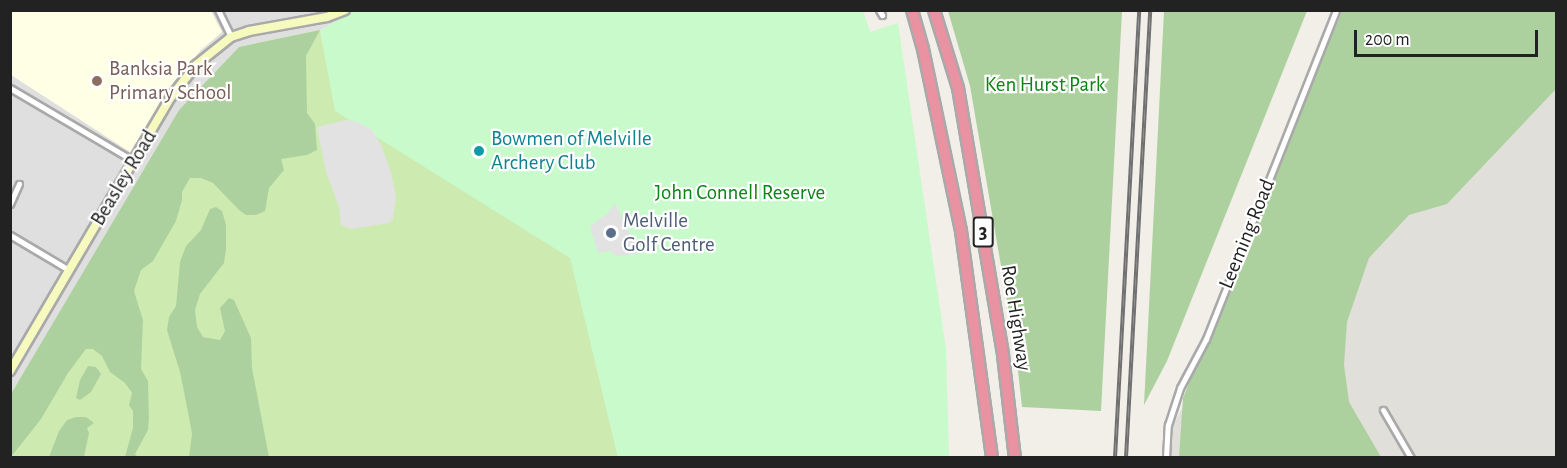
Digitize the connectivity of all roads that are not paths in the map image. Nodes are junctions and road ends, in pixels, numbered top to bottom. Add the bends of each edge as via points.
1 (218, 10) edge
2 (330, 10) edge
3 (345, 10) edge
4 (912, 10) edge
5 (934, 10) edge
6 (1336, 10) edge
7 (230, 35) junction
8 (10, 88) edge
9 (132, 160) junction
10 (19, 184) dead end
11 (10, 204) edge
12 (10, 236) edge
13 (68, 269) junction
14 (11, 366) edge
15 (1383, 410) dead end
16 (992, 458) edge
17 (1015, 458) edge
18 (1166, 458) edge
19 (1411, 458) edge

1 - 7 street
2 - 7 main road, Beasley Road via 272,20
3 - 7 main road, Beasley Road
4 - 16 highway, Roe Highway / 3 via 961,231
5 - 17 highway, Roe Highway / 3 via 958,88 1004,355
6 - 18 street, Leeming Road via 1206,339 1180,388 1168,425
7 - 9 main road, Beasley Road via 204,51 177,80
8 - 9 street
9 - 13 main road, Beasley Road
10 - 11 street
12 - 13 street
13 - 14 main road, Beasley Road
15 - 19 street

